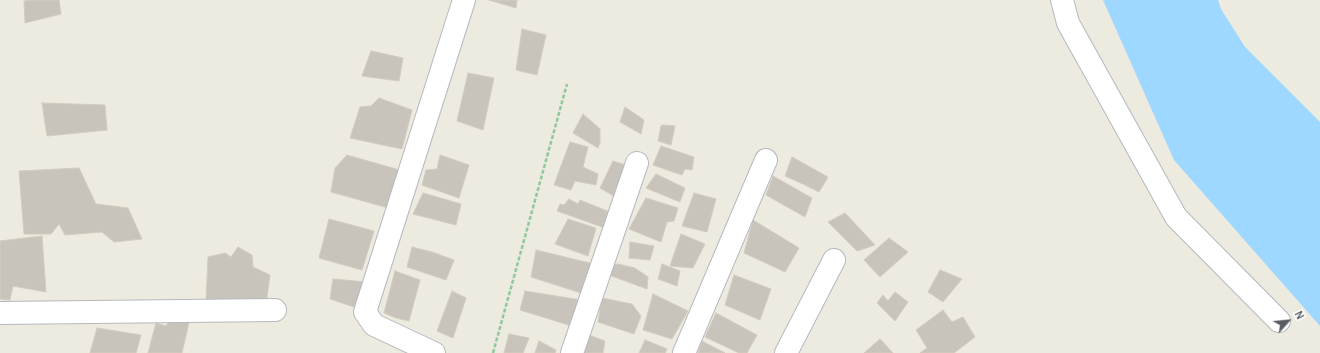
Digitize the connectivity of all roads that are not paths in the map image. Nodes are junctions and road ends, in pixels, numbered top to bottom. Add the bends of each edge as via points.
1 (464, 0) edge
2 (1062, 0) edge
3 (766, 160) dead end
4 (637, 163) dead end
5 (834, 260) dead end
6 (274, 310) dead end
7 (0, 313) edge
8 (1279, 322) dead end
9 (434, 353) edge
10 (572, 353) edge
11 (684, 353) edge
12 (786, 353) edge

1 - 9 street via 366,312 374,325
2 - 8 street via 1068,24 1176,217
3 - 11 street
4 - 10 street
5 - 12 street
6 - 7 street

